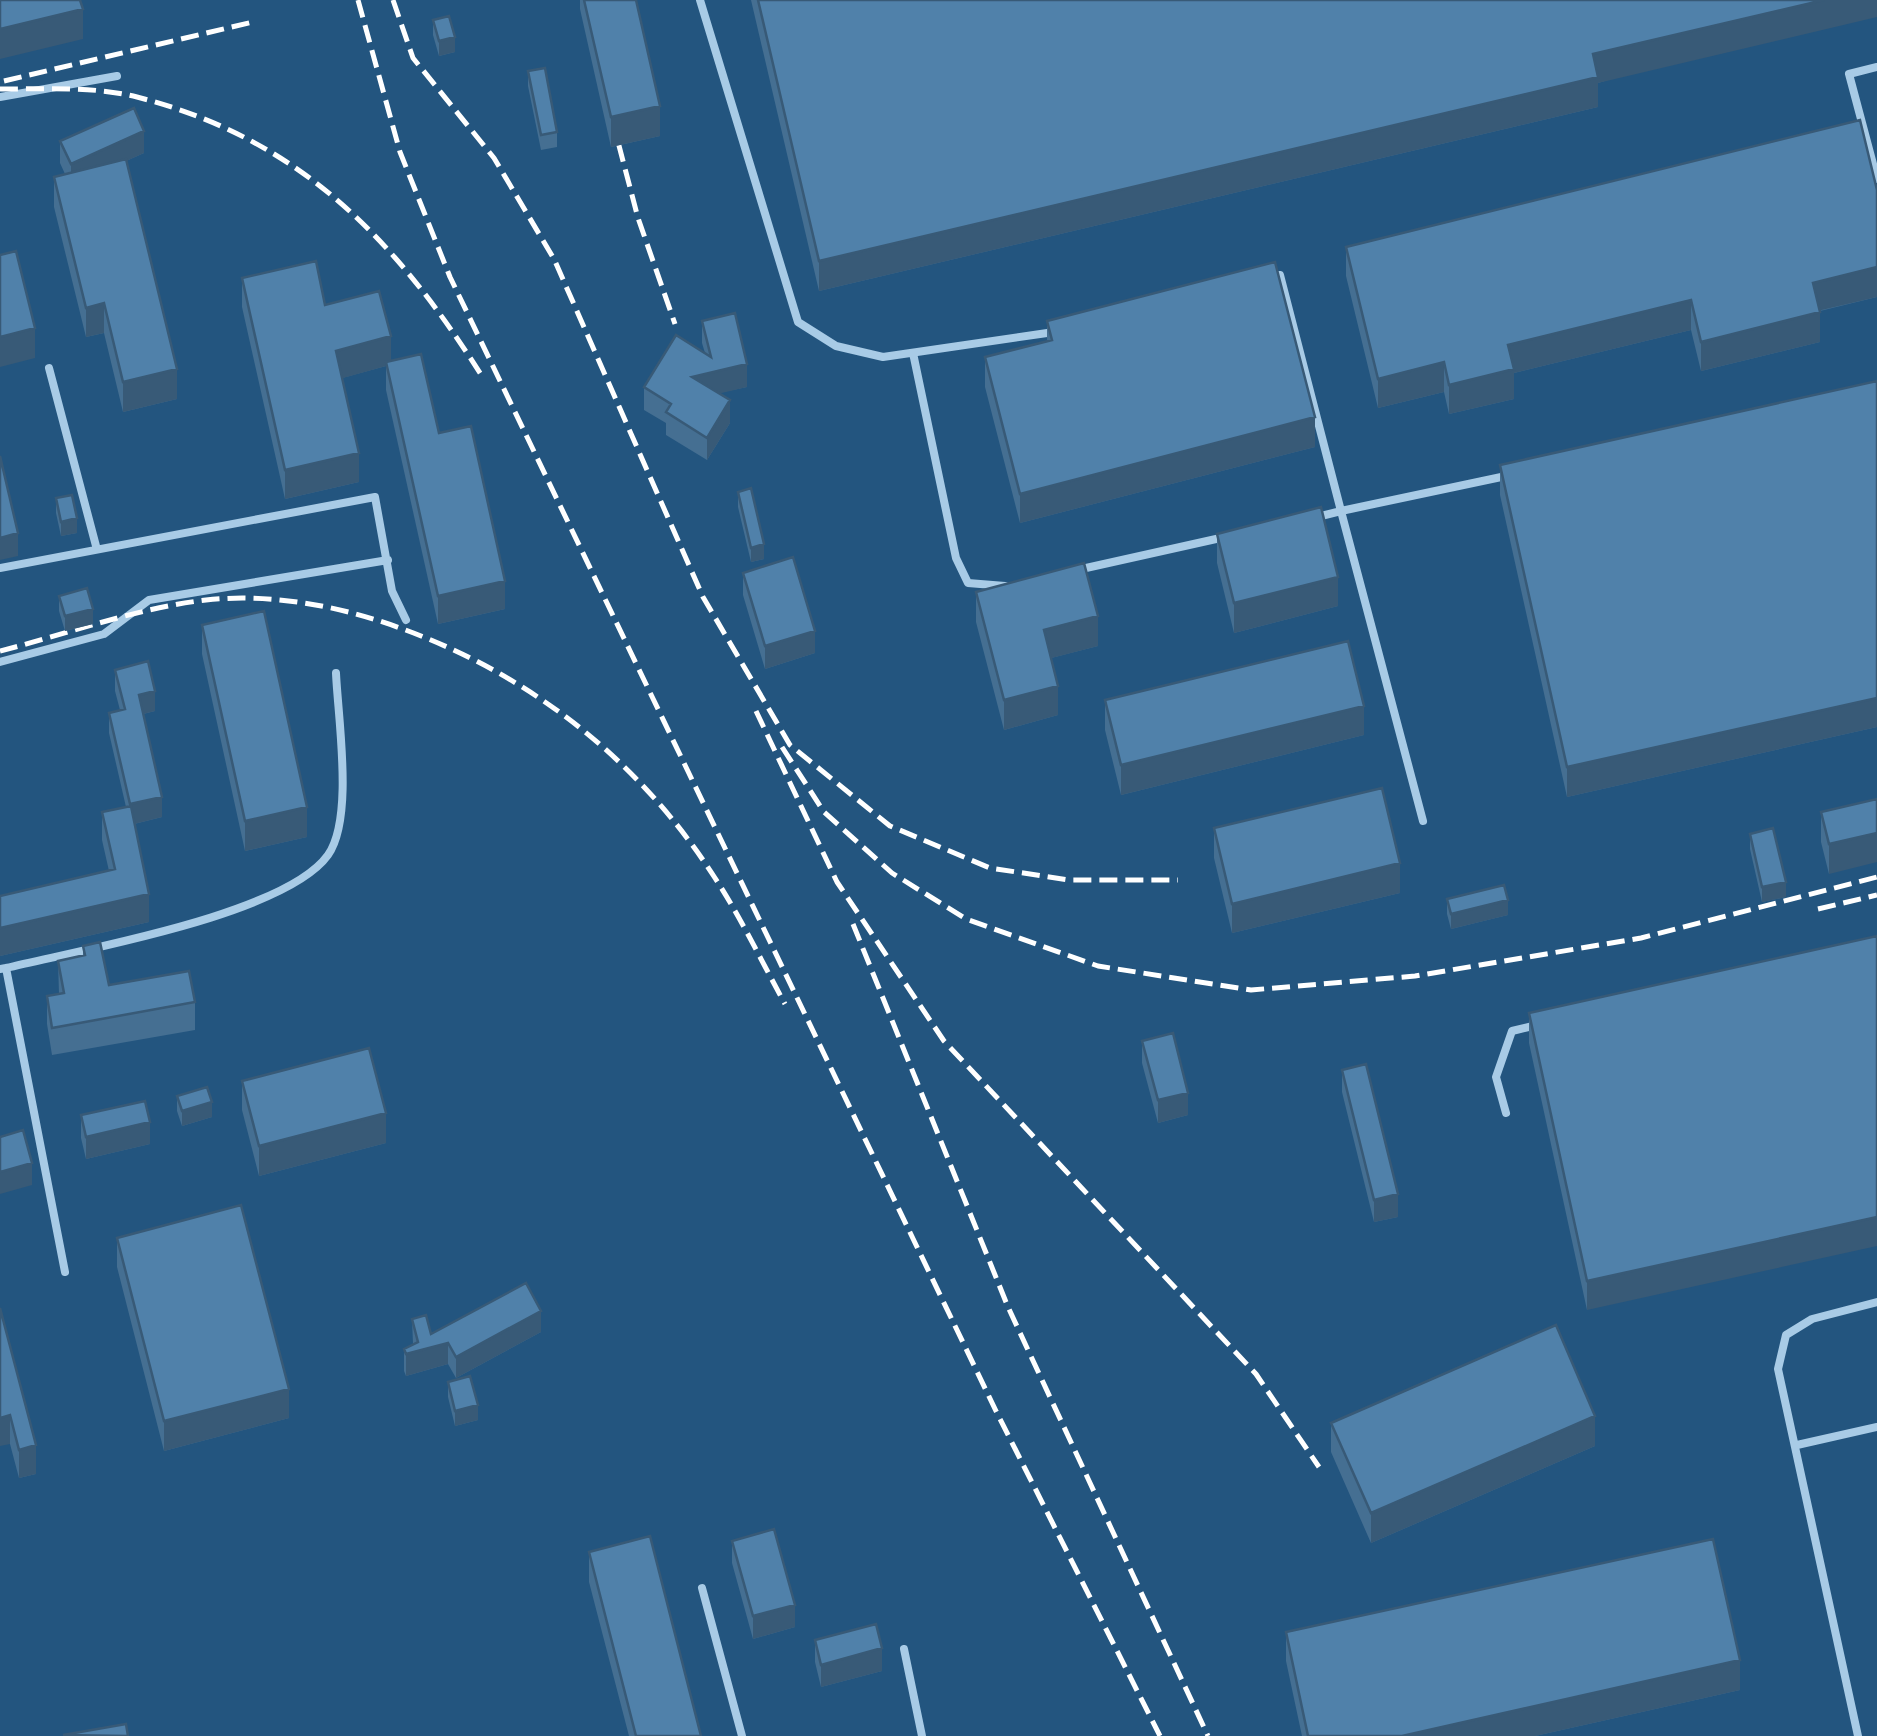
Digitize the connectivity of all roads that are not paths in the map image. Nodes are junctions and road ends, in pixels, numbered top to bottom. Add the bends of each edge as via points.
1 (700, 0) edge
2 (1877, 67) edge
3 (116, 76) dead end
4 (0, 97) edge
5 (1877, 179) edge
6 (1261, 280) edge
7 (1074, 326) edge
8 (913, 352) junction
9 (49, 368) dead end
10 (1514, 475) edge
11 (1342, 511) junction
12 (1304, 520) edge
13 (1228, 536) edge
14 (96, 546) junction
15 (388, 560) junction
16 (0, 568) edge
17 (1059, 574) edge
18 (1021, 582) edge
19 (406, 620) dead end
20 (0, 662) edge
21 (336, 674) dead end
22 (1422, 821) dead end
23 (3, 968) edge
24 (1550, 1022) edge
25 (1506, 1113) dead end
26 (66, 1272) dead end
27 (1877, 1302) edge
28 (1877, 1427) edge
29 (1797, 1445) junction
30 (702, 1588) dead end
31 (904, 1649) dead end
32 (742, 1736) edge
33 (922, 1736) edge
34 (1858, 1736) edge

1 - 8 lane via 798,322 836,346 883,356
2 - 5 lane via 1849,74
3 - 4 lane
6 - 11 lane via 1280,275
7 - 8 lane
8 - 18 lane via 968,583
9 - 14 lane
10 - 11 lane
11 - 12 lane
11 - 22 lane
13 - 17 lane
14 - 15 lane via 375,497
14 - 16 lane
15 - 19 lane
15 - 20 lane via 149,600 104,634
21 - 23 lane via 342,814 328,854 308,872 234,913
23 - 26 lane
24 - 25 lane via 1512,1031 1496,1076
27 - 29 lane via 1812,1319 1786,1335 1778,1369
28 - 29 lane
29 - 34 lane
30 - 32 lane
31 - 33 lane

